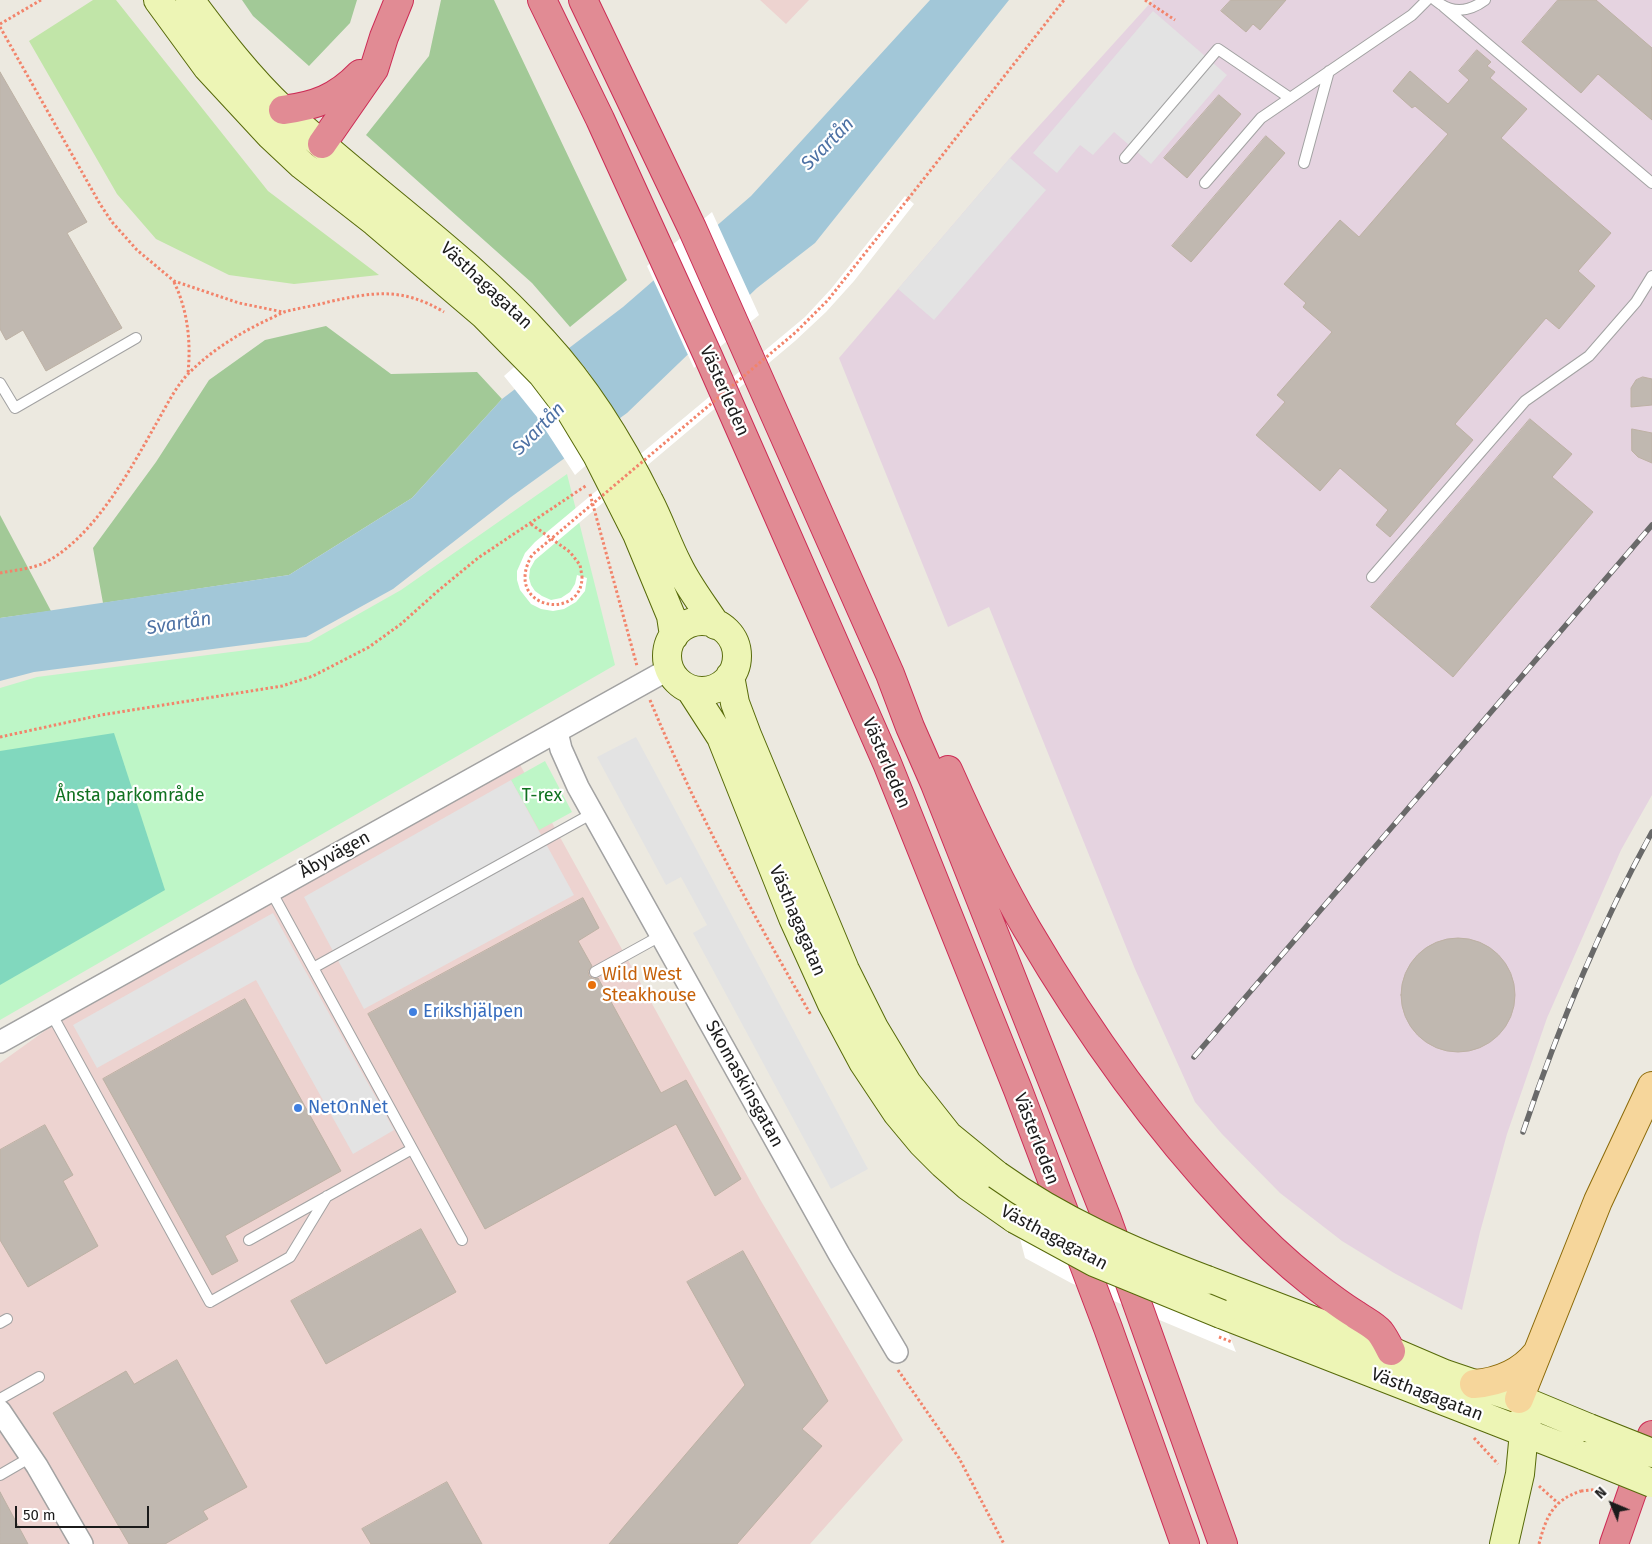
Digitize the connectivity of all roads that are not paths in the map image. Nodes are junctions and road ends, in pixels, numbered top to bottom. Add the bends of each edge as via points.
1 (158, 0) edge
2 (190, 0) edge
3 (399, 0) edge
4 (542, 0) edge
5 (583, 0) edge
6 (1427, 0) edge
7 (1485, 0) edge
8 (1440, 4) edge
9 (378, 54) junction
10 (1329, 71) junction
11 (1290, 98) junction
12 (283, 110) junction
13 (316, 139) junction
14 (1125, 158) dead end
15 (1304, 163) dead end
16 (322, 180) junction
17 (1205, 183) dead end
18 (1652, 183) edge
19 (1652, 276) edge
20 (136, 338) dead end
21 (535, 349) junction
22 (0, 383) edge
23 (606, 447) junction
24 (1372, 577) dead end
25 (716, 625) junction
26 (673, 626) junction
27 (669, 669) junction
28 (890, 674) junction
29 (730, 676) junction
30 (690, 689) junction
31 (556, 732) junction
32 (593, 813) junction
33 (271, 891) junction
34 (662, 935) junction
35 (313, 968) junction
36 (595, 972) dead end
37 (51, 1013) junction
38 (0, 1042) edge
39 (1652, 1086) edge
40 (412, 1149) junction
41 (326, 1196) junction
42 (249, 1240) dead end
43 (462, 1240) dead end
44 (1392, 1351) junction
45 (897, 1352) road end
46 (39, 1377) dead end
47 (1507, 1391) junction
48 (0, 1399) edge
49 (0, 1411) edge
50 (1524, 1432) junction
51 (1652, 1435) edge
52 (1652, 1453) edge
53 (31, 1457) junction
54 (0, 1475) edge
55 (1652, 1483) edge
56 (82, 1544) edge
57 (1185, 1544) edge
58 (1223, 1544) edge
59 (1504, 1544) edge
60 (1614, 1544) edge

1 - 16 main road, Västhagagatan via 208,67 270,135
2 - 12 main road, Västhagagatan via 239,65
3 - 9 highway
4 - 57 highway, Västerleden via 708,356 890,772 1024,1108
5 - 28 highway, Västerleden via 739,331
6 - 10 lane via 1412,15
7 - 8 lane via 1458,11
8 - 18 lane
9 - 12 highway via 336,95 308,106
9 - 13 highway via 374,69
10 - 11 lane
10 - 15 lane
11 - 14 lane via 1218,49
11 - 17 lane via 1261,118
12 - 13 main road, Västhagagatan
13 - 16 main road
13 - 21 main road, Västhagagatan via 467,265
16 - 21 main road, Västhagagatan via 476,307
19 - 24 lane via 1636,302 1589,356 1525,401
20 - 22 lane via 15,408
21 - 23 main road, Västhagagatan via 580,385 598,411
23 - 25 main road, Västhagagatan via 648,498 678,565
23 - 26 main road, Västhagagatan
25 - 26 main road via 694,622 683,627
25 - 29 main road via 730,636 735,647 735,665
26 - 27 main road via 667,653
27 - 30 main road via 679,683
27 - 31 street, Åbyvägen
28 - 44 highway via 912,691 1026,928 1114,1063 1185,1155 1240,1217 1310,1281 1379,1331
28 - 58 highway, Västerleden via 1107,1219
29 - 30 main road via 714,689
29 - 44 main road, Västhagagatan, bridge via 735,704 747,735 844,970 907,1083 948,1135 996,1175 1084,1228 1162,1263
30 - 50 main road, Västhagagatan, bridge via 721,737 793,918 832,1004 863,1062 897,1113 922,1143 968,1186 1015,1220 1094,1262 1430,1396 1480,1427
31 - 32 street, Skomaskinsgatan via 578,787
31 - 33 street, Åbyvägen
32 - 34 street, Skomaskinsgatan
32 - 35 lane
33 - 35 lane
33 - 37 street, Åbyvägen
34 - 36 lane
34 - 45 street, Skomaskinsgatan
35 - 40 lane
37 - 38 street, Åbyvägen
37 - 41 lane via 210,1302 290,1258
39 - 47 main road via 1598,1201 1538,1352 1514,1374
40 - 41 lane
40 - 43 lane
41 - 42 lane
44 - 47 main road, Västhagagatan via 1445,1374 1474,1384 1490,1383
46 - 48 lane
47 - 50 main road via 1527,1420
47 - 52 main road, bridge
49 - 53 street
50 - 55 main road, Västhagagatan, bridge
50 - 59 main road via 1520,1474
51 - 60 highway
53 - 54 lane
53 - 56 street

